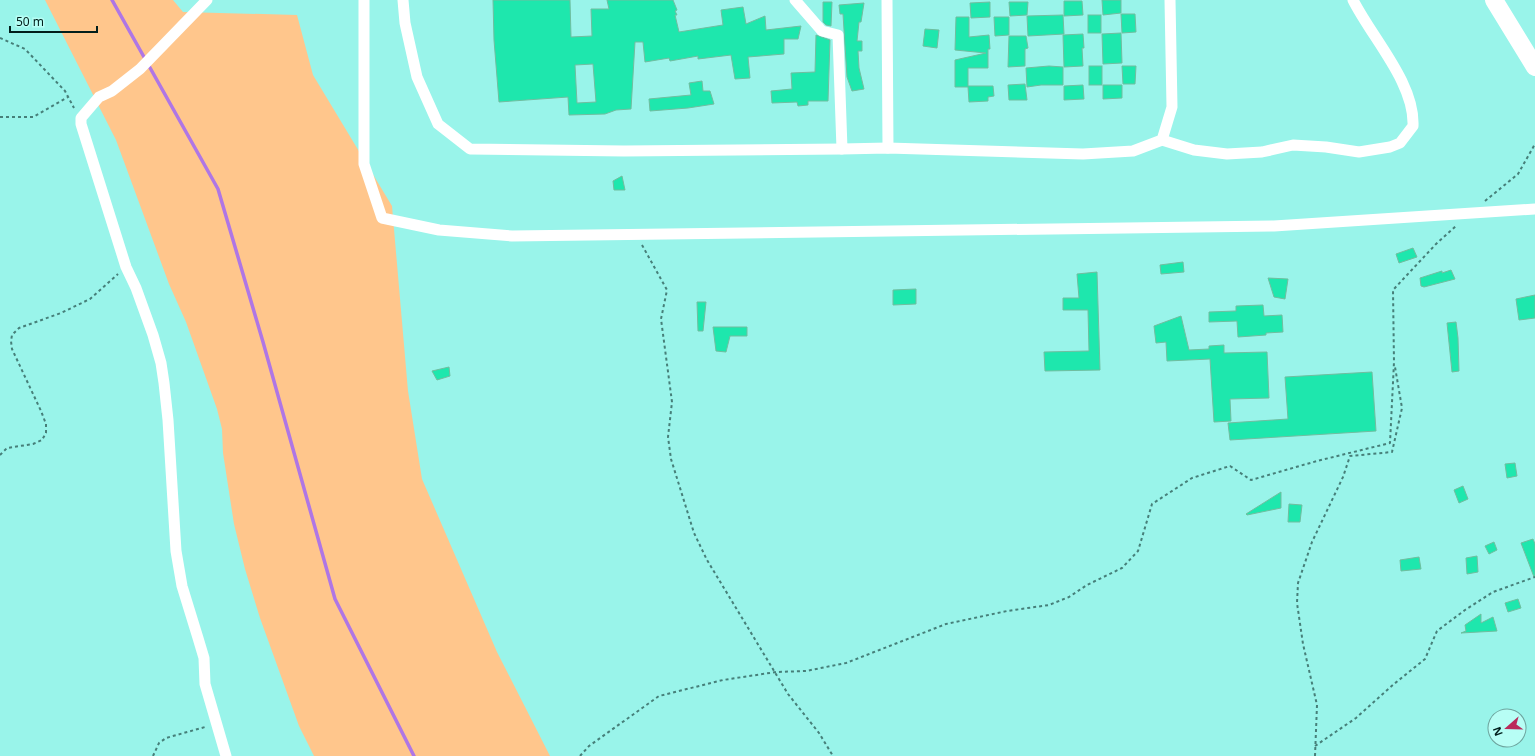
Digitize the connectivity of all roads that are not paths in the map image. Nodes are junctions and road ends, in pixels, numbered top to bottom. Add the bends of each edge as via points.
1 (208, 0) edge
2 (364, 0) edge
3 (403, 0) edge
4 (795, 0) edge
5 (887, 0) edge
6 (1170, 0) edge
7 (1353, 0) edge
8 (1494, 0) edge
9 (1535, 67) edge
10 (1162, 140) junction
11 (888, 148) junction
12 (842, 149) junction
13 (1535, 209) edge
14 (226, 756) edge

1 - 14 street via 140,69 100,97 81,118 81,124 126,267 153,335 160,363 168,420 176,551 182,586 204,658 205,684
2 - 13 street via 364,164 382,218 439,230 512,236 1274,226
3 - 12 street via 405,23 417,77 438,124 470,149
4 - 12 street via 822,31 838,35
5 - 11 street
6 - 10 street via 1172,107
7 - 10 street via 1399,74 1412,105 1413,126 1400,143 1359,152 1293,145 1262,152 1227,154 1194,150
8 - 9 main road
10 - 11 street via 1133,151 1083,154
11 - 12 street

